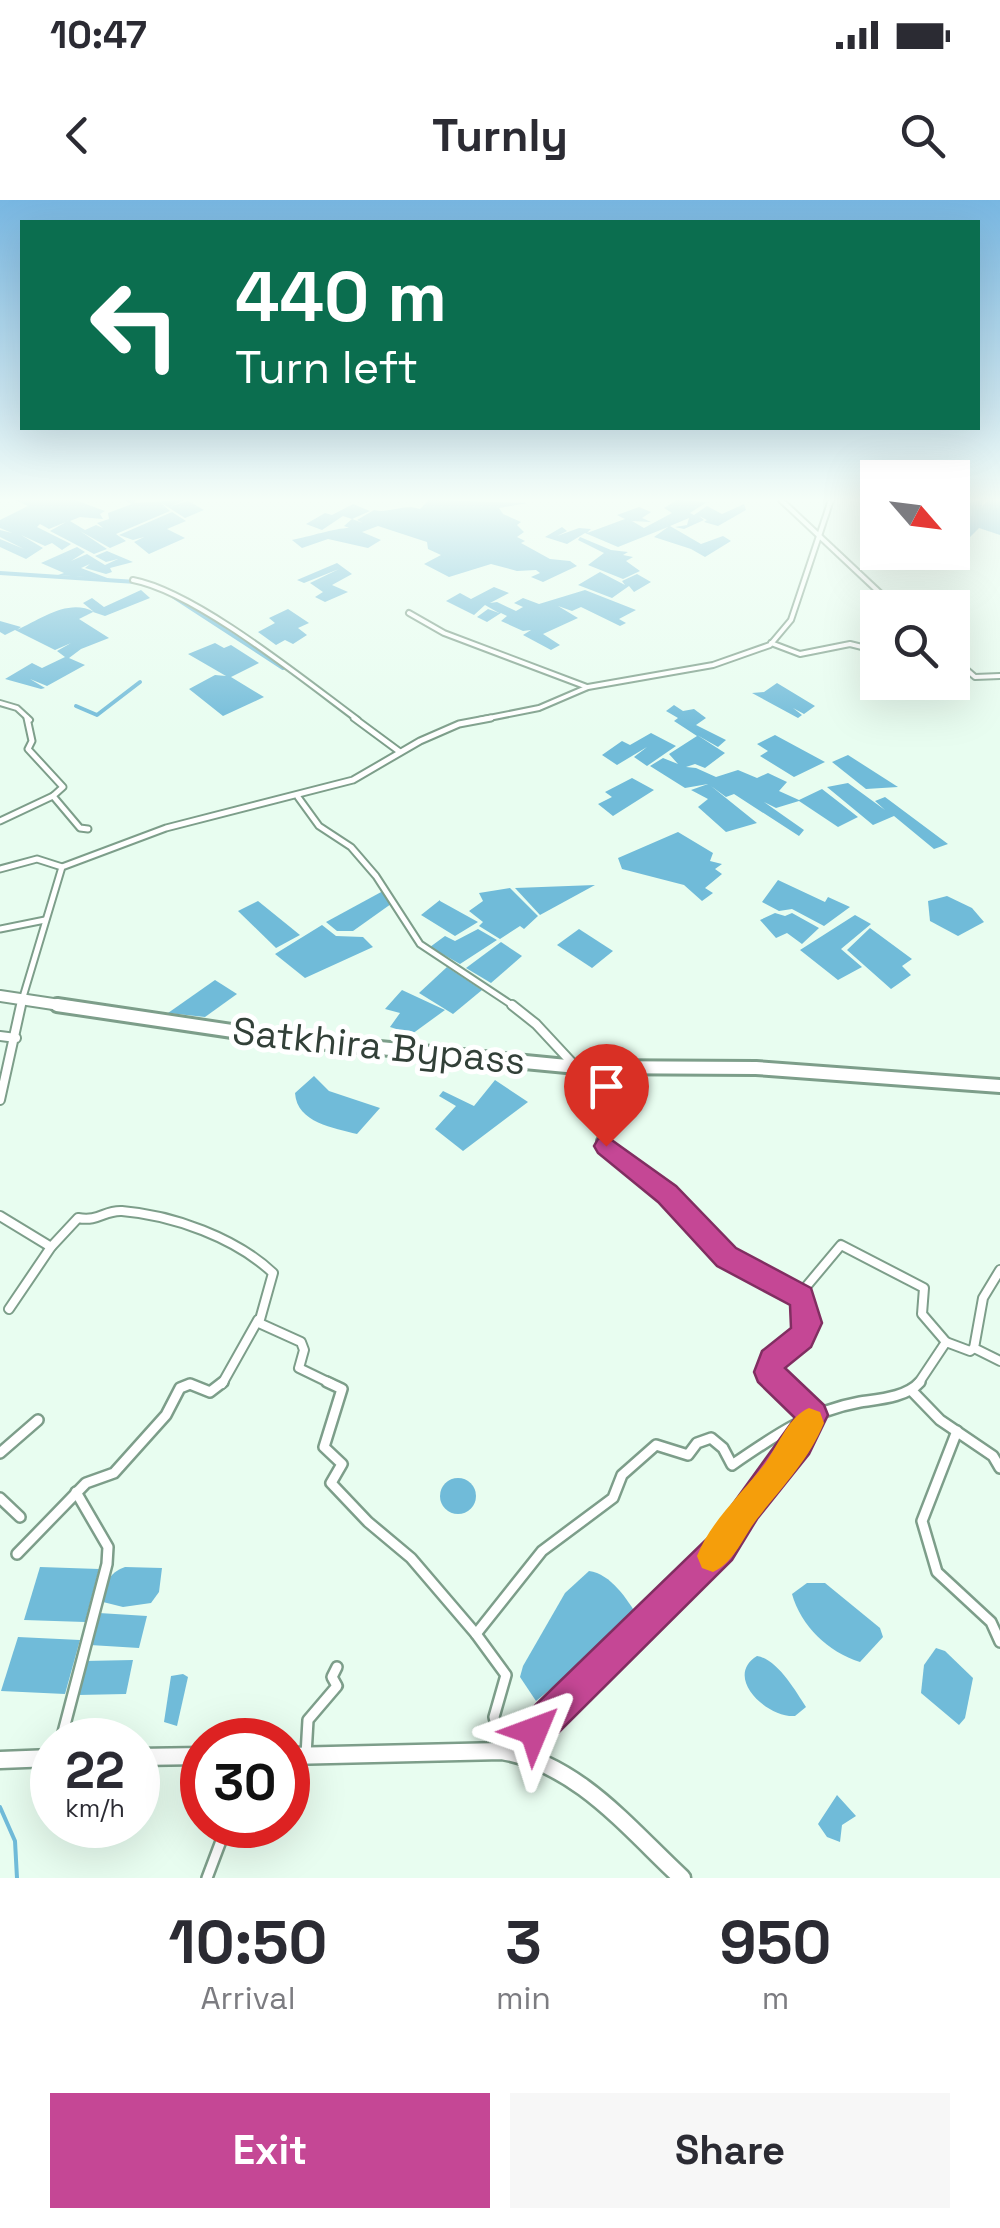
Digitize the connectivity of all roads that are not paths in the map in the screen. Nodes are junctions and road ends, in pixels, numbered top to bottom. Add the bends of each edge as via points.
1 (806, 578) edge
2 (133, 580) dead end
3 (409, 613) dead end
4 (771, 643) junction
5 (860, 647) edge
6 (970, 673) edge
7 (1000, 676) edge
8 (588, 687) junction
9 (0, 703) edge
10 (400, 752) junction
11 (53, 796) junction
12 (298, 797) junction
13 (0, 821) edge
14 (88, 829) dead end
15 (62, 867) junction
16 (0, 869) edge
17 (45, 920) junction
18 (0, 929) edge
19 (0, 996) edge
20 (22, 999) junction
21 (0, 1036) edge
22 (16, 1038) junction
23 (577, 1067) junction
24 (1000, 1086) edge
25 (0, 1100) edge
26 (0, 1216) edge
27 (51, 1247) junction
28 (1000, 1270) edge
29 (802, 1298) junction
30 (9, 1308) dead end
31 (259, 1318) junction
32 (946, 1342) junction
33 (974, 1348) junction
34 (1000, 1361) edge
35 (911, 1390) junction
36 (813, 1415) junction
37 (38, 1420) dead end
38 (957, 1431) junction
39 (0, 1453) edge
40 (1000, 1468) edge
41 (76, 1492) junction
42 (0, 1498) edge
43 (20, 1517) dead end
44 (17, 1554) dead end
45 (476, 1634) junction
46 (1000, 1642) edge
47 (337, 1668) dead end
48 (67, 1718) edge
49 (310, 1718) edge
50 (510, 1751) junction
51 (310, 1756) edge
52 (30, 1759) edge
53 (0, 1760) edge
54 (218, 1848) edge
55 (207, 1878) edge
56 (682, 1878) edge

1 - 4 street via 792,620
2 - 10 street via 154,584 206,614
3 - 8 street via 474,646
4 - 5 street via 800,654
4 - 8 street via 720,664
6 - 7 street
8 - 10 street via 539,708 459,724
9 - 11 street via 31,721 28,749 63,787
10 - 12 street via 353,780
11 - 13 street
11 - 14 street
12 - 15 street via 166,828
12 - 23 street via 319,826 376,876 420,944 516,1007
15 - 16 street via 38,860
15 - 17 street
17 - 18 street
17 - 20 street
19 - 20 highway, Satkhira Bypass
20 - 22 street
20 - 23 highway, Satkhira Bypass via 286,1039
21 - 22 street
22 - 25 street
23 - 24 highway, Satkhira Bypass via 756,1068
23 - 29 street via 617,1114 600,1141 667,1194 727,1257
26 - 27 street
27 - 30 street
27 - 31 street via 78,1218 96,1221 117,1211 204,1233 252,1253 273,1273
28 - 33 street via 983,1298
29 - 32 street via 845,1243 924,1288 922,1314
29 - 36 street via 808,1323 768,1372
31 - 41 street via 220,1387 180,1388 166,1415 114,1474
31 - 45 street via 262,1326 304,1346 299,1368 342,1389 324,1447 342,1464 331,1484 411,1558
32 - 33 street
32 - 35 street
33 - 34 street
35 - 36 street
35 - 38 street
36 - 45 street via 732,1465 711,1438 688,1455 656,1445 622,1475 613,1498 542,1552
36 - 50 street via 721,1548
37 - 39 street
38 - 40 street via 994,1456
38 - 46 street via 922,1520 937,1572 990,1622
41 - 44 street
41 - 48 street via 108,1547
42 - 43 street
45 - 50 street via 506,1675 494,1716
47 - 49 street via 337,1686
50 - 51 highway
50 - 56 highway via 537,1757 570,1777
52 - 53 highway
54 - 55 street

